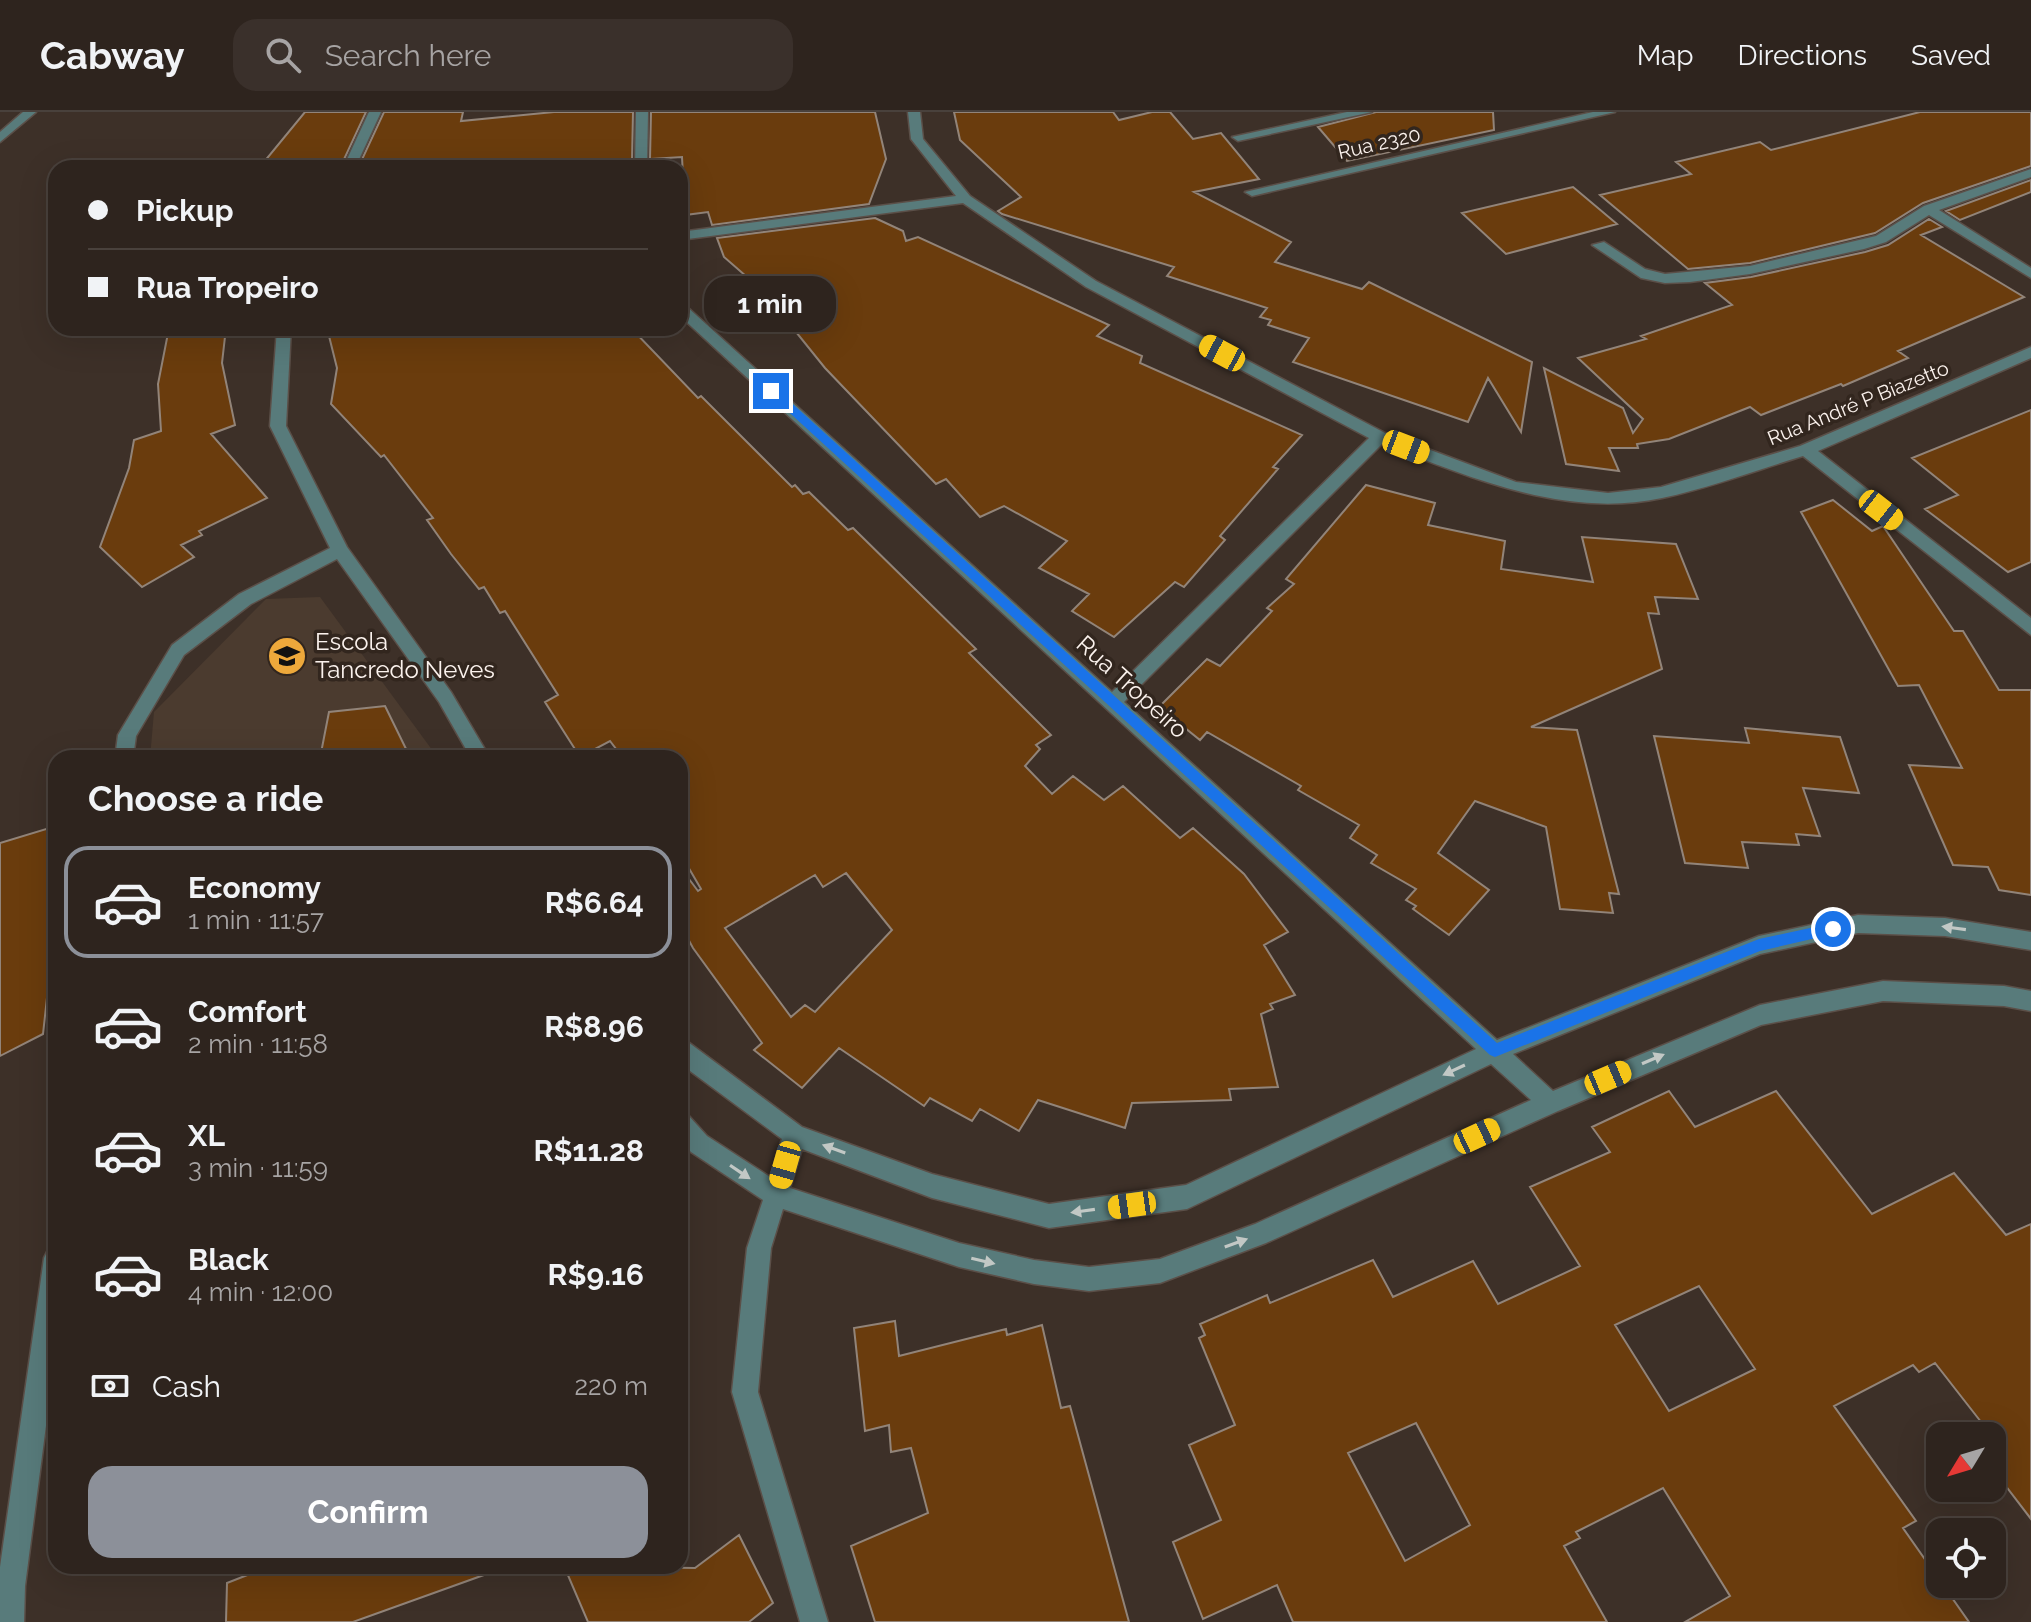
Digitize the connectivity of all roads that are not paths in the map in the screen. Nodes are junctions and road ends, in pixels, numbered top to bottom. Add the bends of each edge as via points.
1 (30, 112) edge
2 (375, 112) edge
3 (642, 112) edge
4 (914, 112) edge
5 (1366, 112) edge
6 (1609, 112) edge
7 (1238, 137) dead end
8 (0, 138) edge
9 (353, 160) edge
10 (641, 160) edge
11 (2031, 173) edge
12 (1252, 192) dead end
13 (965, 199) junction
14 (1929, 209) junction
15 (688, 235) edge
16 (1599, 245) dead end
17 (2031, 274) edge
18 (688, 315) edge
19 (284, 336) edge
20 (2031, 352) edge
21 (1379, 437) junction
22 (1806, 450) junction
23 (340, 550) junction
24 (2031, 628) edge
25 (1113, 702) junction
26 (125, 750) edge
27 (476, 750) edge
28 (2031, 941) edge
29 (2031, 1001) edge
30 (1495, 1051) junction
31 (688, 1056) edge
32 (1550, 1103) junction
33 (688, 1132) edge
34 (795, 1135) junction
35 (776, 1195) junction
36 (48, 1316) edge
37 (10, 1622) edge
38 (814, 1622) edge

1 - 8 street
2 - 9 street
3 - 10 street
4 - 13 street, Rua André P Biazetto via 917,139
5 - 7 street
6 - 12 street, Rua 2320
11 - 14 street
13 - 15 street
13 - 21 street, Rua André P Biazetto via 1091,284
14 - 16 street via 1881,239 1859,246 1708,277 1667,280 1645,274
14 - 17 street
18 - 25 street, Rua Tropeiro
19 - 23 street via 278,426
20 - 22 street, Rua André P Biazetto
21 - 22 street, Rua André P Biazetto via 1514,487 1608,499 1661,493
21 - 25 street
22 - 24 street
23 - 26 street via 245,599 178,650 127,735
23 - 27 street
25 - 30 street, Rua Tropeiro
28 -> 30 street via 1945,927 1858,924 1759,945
32 -> 29 street via 1760,1015 1883,991
30 - 32 street, Rua Tropeiro
30 -> 34 street via 1187,1197 1049,1216 932,1186
31 - 34 street
35 -> 32 street via 959,1255 1061,1276 1118,1276 1160,1271 1258,1235
33 -> 35 street
34 - 35 street
35 - 38 street via 759,1248 745,1392
36 - 37 street

